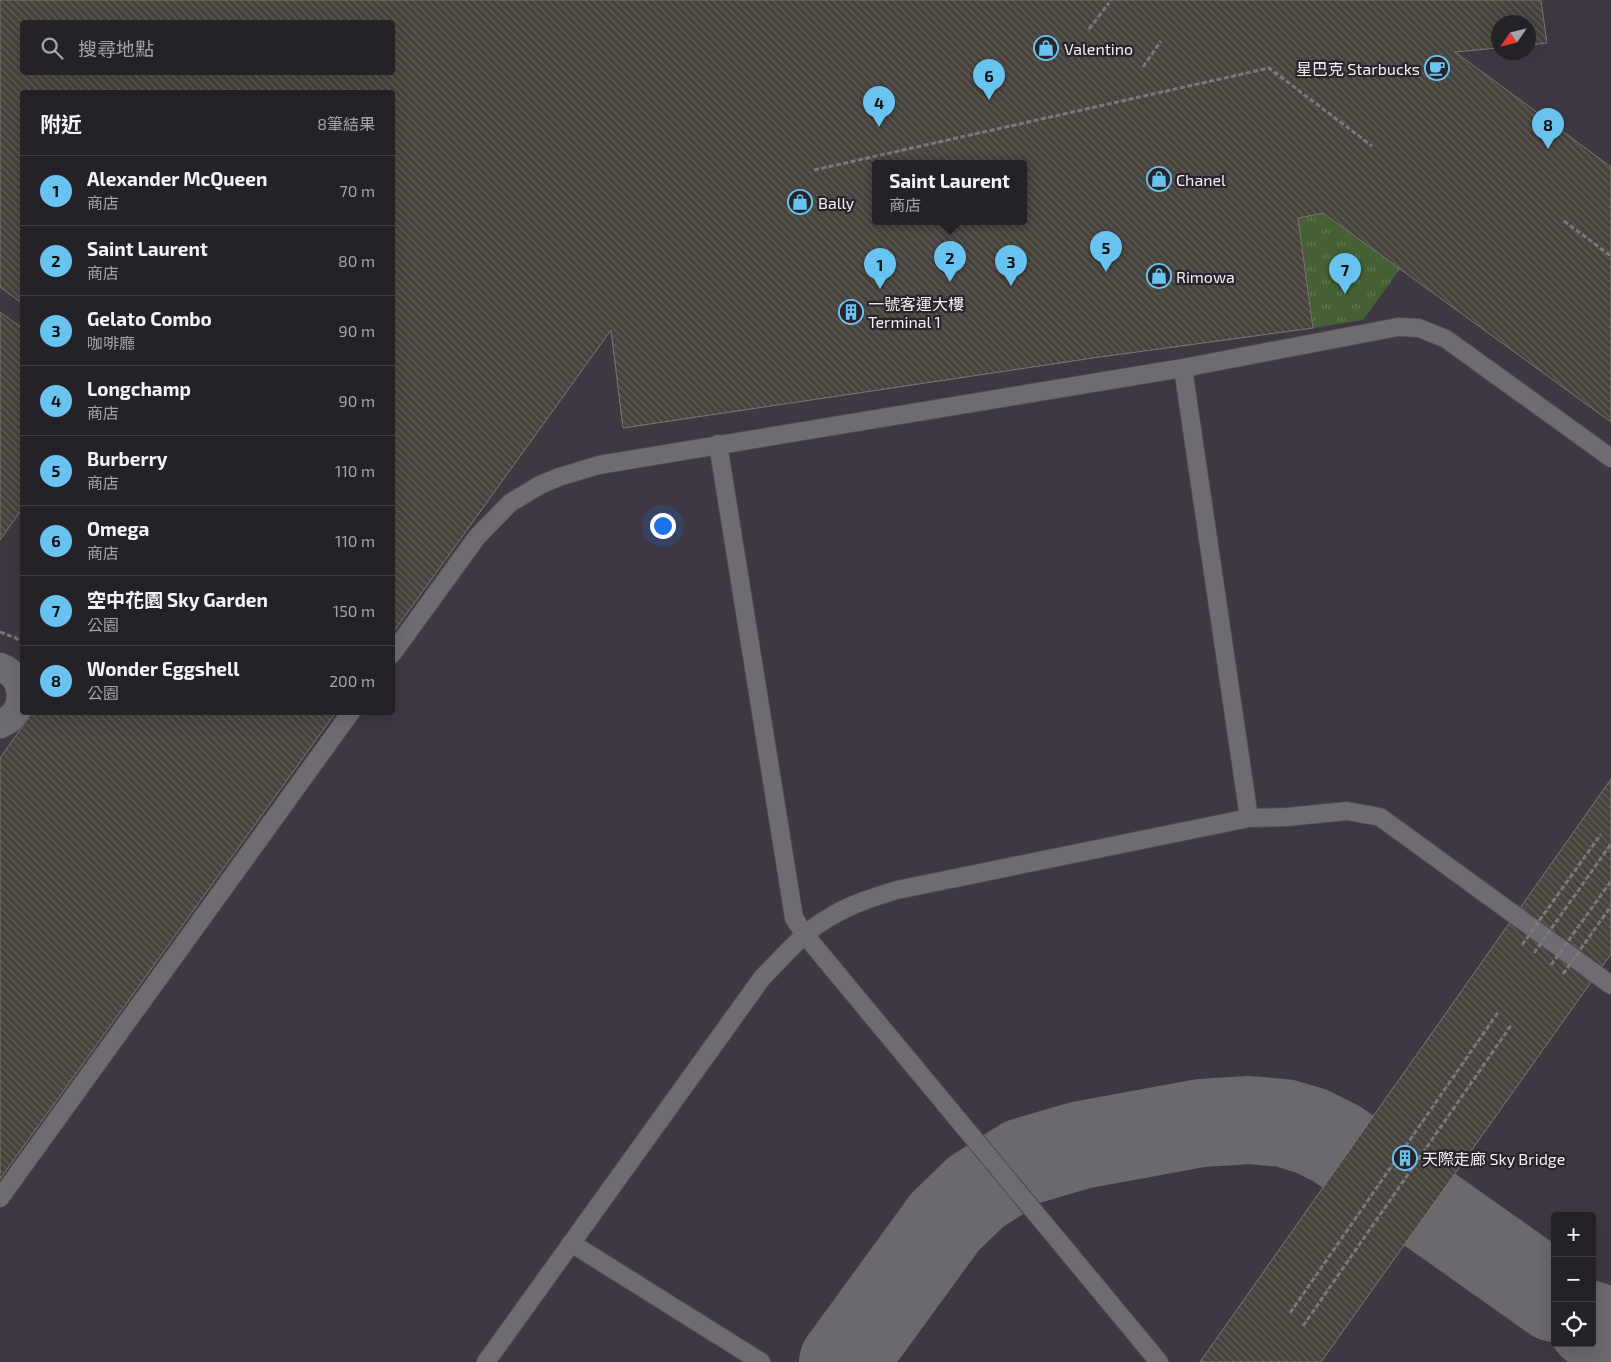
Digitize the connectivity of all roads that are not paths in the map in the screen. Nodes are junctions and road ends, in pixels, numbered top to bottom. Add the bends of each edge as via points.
1 (1183, 368) junction
2 (718, 444) junction
3 (1611, 458) edge
4 (395, 650) edge
5 (0, 667) edge
6 (20, 688) edge
7 (20, 703) edge
8 (348, 715) edge
9 (0, 724) edge
10 (1248, 818) junction
11 (805, 935) junction
12 (1611, 985) edge
13 (0, 1198) edge
14 (571, 1243) junction
15 (486, 1362) edge
16 (762, 1362) edge
17 (1159, 1362) edge

1 - 2 lane
1 - 3 lane via 1351,331 1419,328 1446,339
1 - 10 lane
2 - 4 lane via 599,465 559,477 510,503 476,537
2 - 11 lane via 794,918
5 - 6 street via 17,680
7 - 9 street via 11,718
8 - 13 lane
10 - 11 lane via 898,890 861,902 830,917
10 - 12 lane via 1346,811 1380,817
11 - 14 lane via 762,978
11 - 17 lane
14 - 15 lane
14 - 16 lane

